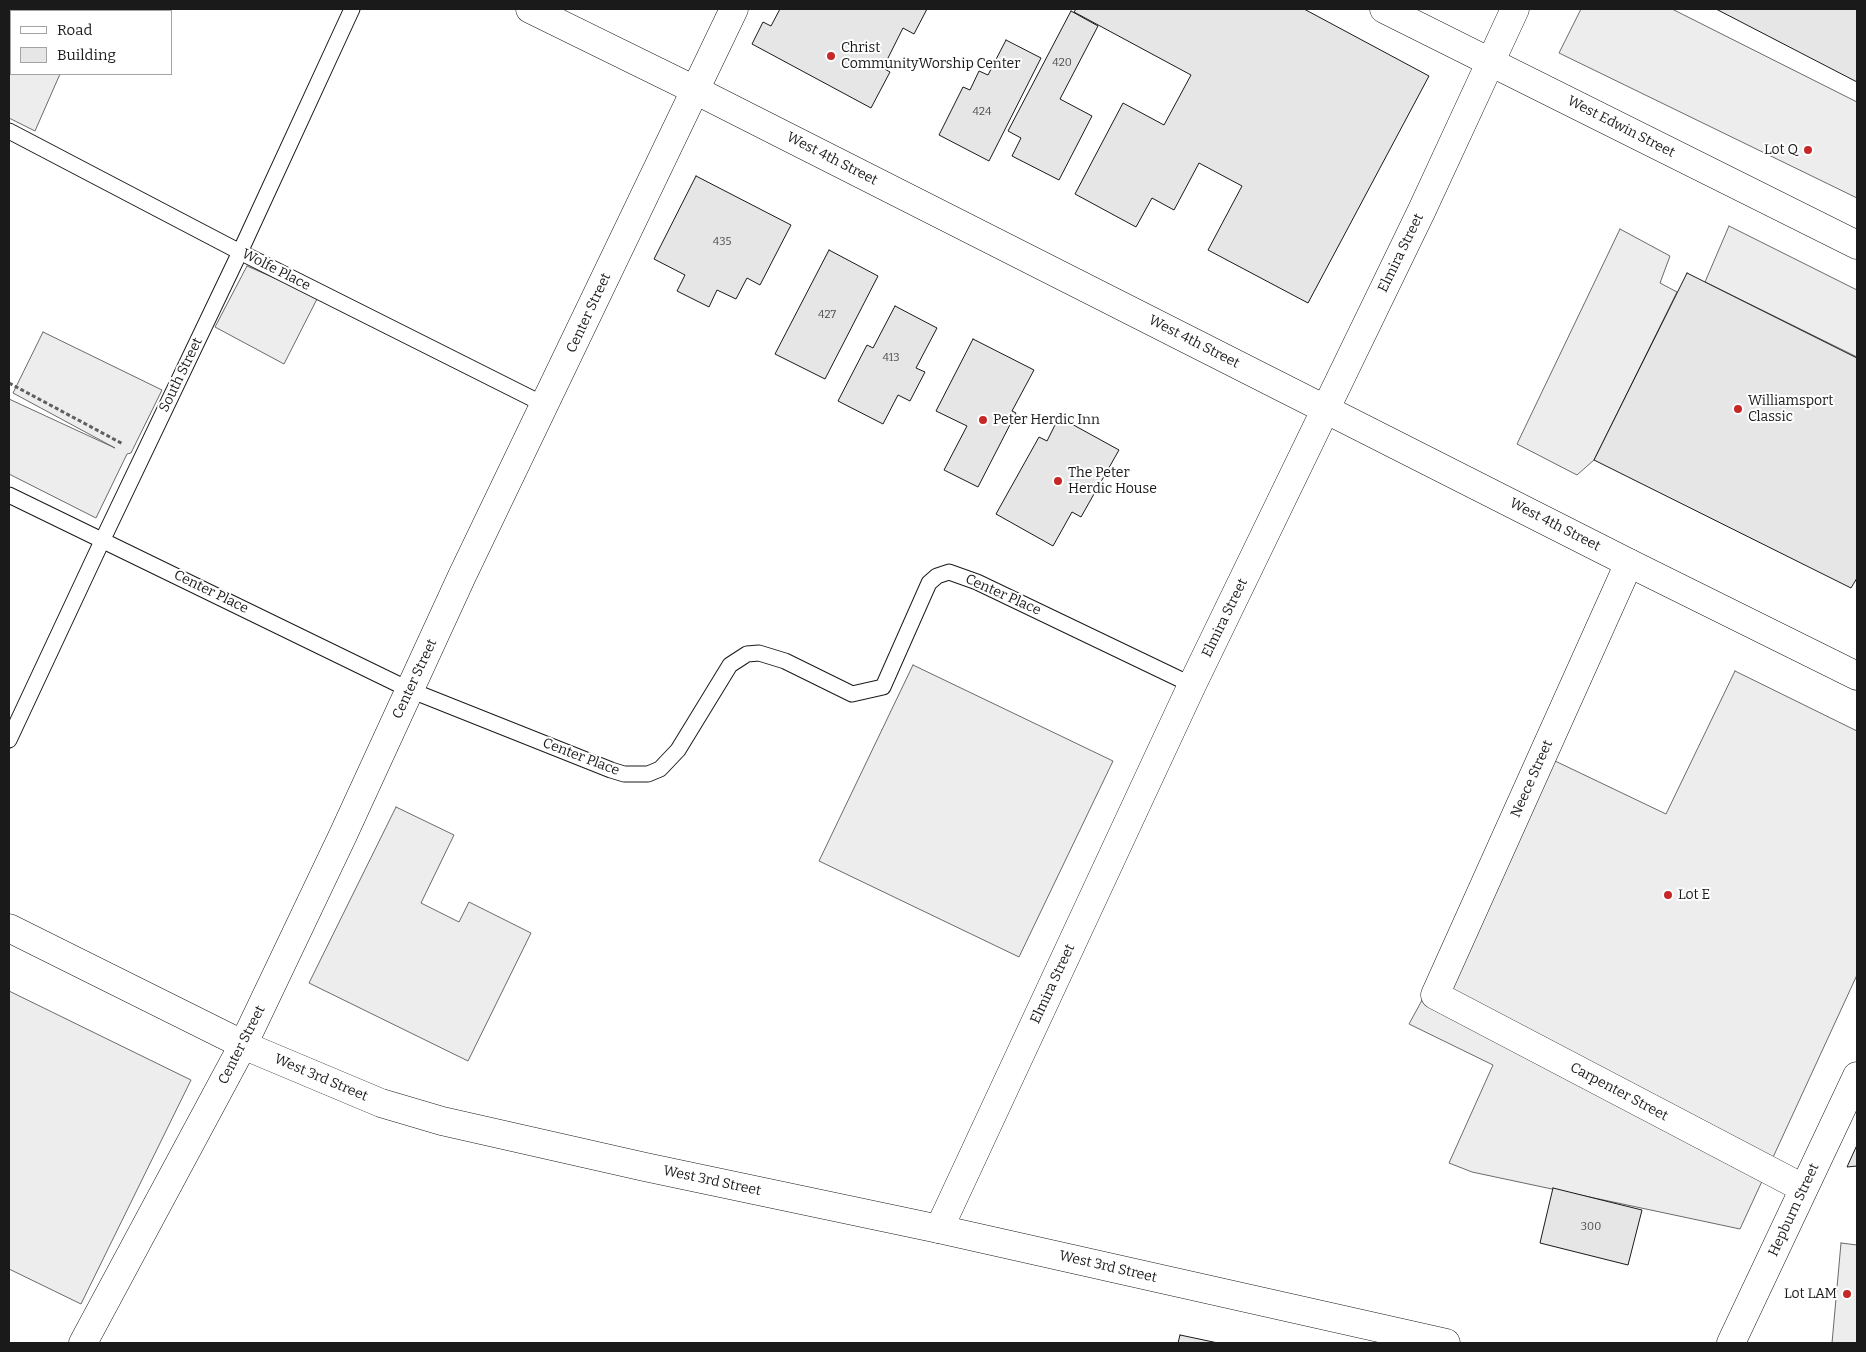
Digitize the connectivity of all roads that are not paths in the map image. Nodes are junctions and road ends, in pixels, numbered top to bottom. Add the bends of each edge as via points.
1 (352, 9) edge
2 (530, 9) edge
3 (734, 9) edge
4 (1384, 9) edge
5 (1515, 9) edge
6 (1490, 61) junction
7 (695, 90) junction
8 (9, 131) edge
9 (1857, 245) edge
10 (240, 252) junction
11 (546, 405) junction
12 (1326, 409) junction
13 (9, 495) edge
14 (103, 539) junction
15 (1629, 563) junction
16 (1857, 676) edge
17 (1192, 686) junction
18 (410, 690) junction
19 (9, 740) edge
20 (9, 928) edge
21 (1436, 995) joint
22 (243, 1045) junction
23 (1857, 1076) edge
24 (1803, 1188) junction
25 (939, 1229) junction
26 (83, 1343) edge
27 (1446, 1343) edge
28 (1731, 1343) edge

1 - 10 lane, South Street
2 - 7 street, West 4th Street
3 - 7 street, Center Street
4 - 6 street, West Edwin Street
5 - 6 street, Elmira Street
6 - 9 street, West Edwin Street
6 - 12 street, Elmira Street
7 - 11 street, Center Street
7 - 12 street, West 4th Street
8 - 10 lane, Wolfe Place
10 - 11 lane, Wolfe Place
10 - 14 lane, South Street
11 - 18 street, Center Street
12 - 15 street, West 4th Street
12 - 17 street, Elmira Street
13 - 14 lane, Center Place
14 - 18 lane, Center Place
14 - 19 lane, South Street
15 - 16 street, West 4th Street
15 - 21 street, Neece Street
17 - 18 lane, Center Place via 978,582 949,572 929,583 883,687 852,694 785,661 760,653 747,654 730,665 678,750 660,769 648,774 624,774 611,770
17 - 25 street, Elmira Street
18 - 22 street, Center Street
20 - 22 street, West 3rd Street
21 - 24 street, Carpenter Street
22 - 25 street, West 3rd Street via 381,1103 442,1121
22 - 26 street, Center Street
23 - 24 street, Hepburn Street
24 - 28 street, Hepburn Street
25 - 27 street, West 3rd Street

